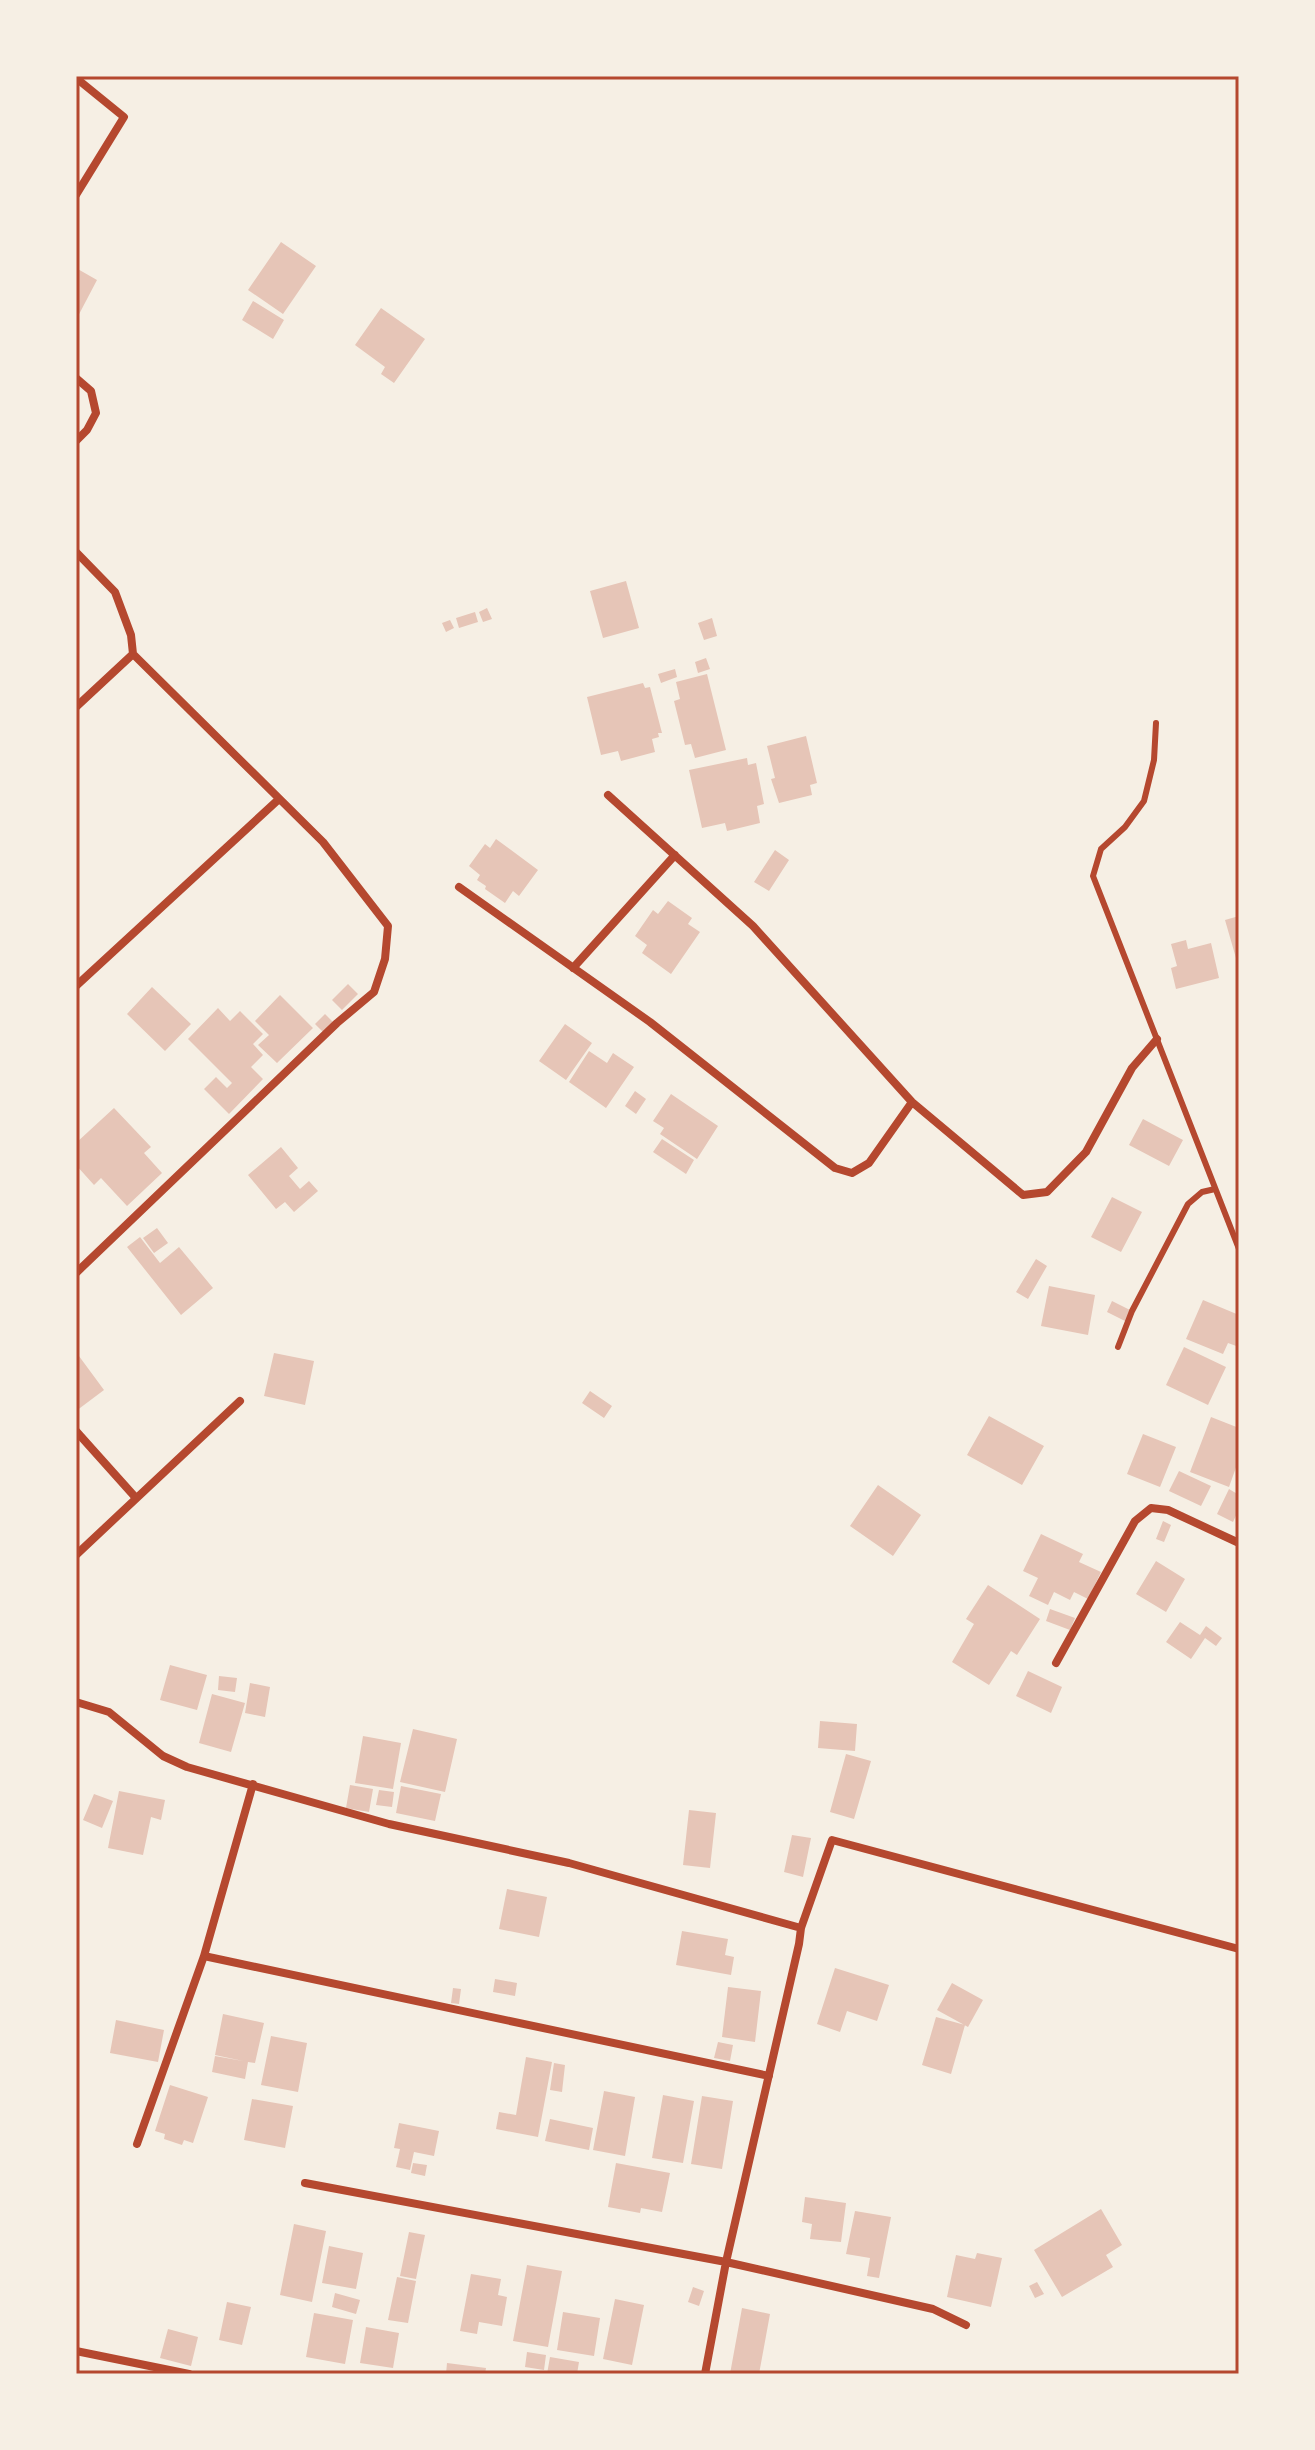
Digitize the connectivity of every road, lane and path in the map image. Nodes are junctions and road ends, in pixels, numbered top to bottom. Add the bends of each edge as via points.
1 (76, 78) edge
2 (76, 195) edge
3 (76, 378) edge
4 (76, 441) edge
5 (76, 552) edge
6 (133, 654) junction
7 (76, 707) edge
8 (1156, 723) dead end
9 (608, 795) dead end
10 (279, 799) junction
11 (675, 855) junction
12 (459, 887) dead end
13 (573, 968) junction
14 (76, 986) edge
15 (1157, 1039) junction
16 (912, 1102) junction
17 (1215, 1189) junction
18 (1239, 1249) edge
19 (76, 1273) edge
20 (1118, 1347) dead end
21 (240, 1401) dead end
22 (76, 1431) edge
23 (136, 1498) junction
24 (1239, 1543) edge
25 (76, 1555) edge
26 (1056, 1663) dead end
27 (76, 1702) edge
28 (253, 1784) junction
29 (801, 1928) junction
30 (1239, 1949) edge
31 (204, 1956) junction
32 (769, 2076) junction
33 (137, 2144) dead end
34 (305, 2183) dead end
35 (726, 2262) junction
36 (966, 2325) dead end
37 (76, 2351) edge
38 (189, 2374) edge
39 (705, 2374) edge

1 - 2 street via 124,117
3 - 4 street via 91,391 96,413
5 - 6 street via 115,592
6 - 7 street
6 - 10 street
8 - 15 lane via 1144,801 1101,849 1093,876
9 - 11 street
10 - 14 street
10 - 19 street via 323,842 388,926 374,992
11 - 13 street
11 - 16 street via 753,926
12 - 13 street
13 - 16 street via 835,1168 852,1173 869,1163
15 - 16 street via 1132,1068 1086,1152 1047,1192 1023,1195
15 - 17 lane
17 - 18 lane
17 - 20 lane via 1188,1204
21 - 23 street
22 - 23 street
23 - 25 street
24 - 26 street via 1168,1510 1151,1508 1135,1521
27 - 28 street via 113,1715 163,1756
28 - 29 street via 389,1824 569,1863
28 - 31 street
29 - 30 street via 832,1840
29 - 32 street
31 - 32 street
31 - 33 street
32 - 35 street
34 - 35 street
35 - 36 street via 933,2309
35 - 39 street
37 - 38 street

